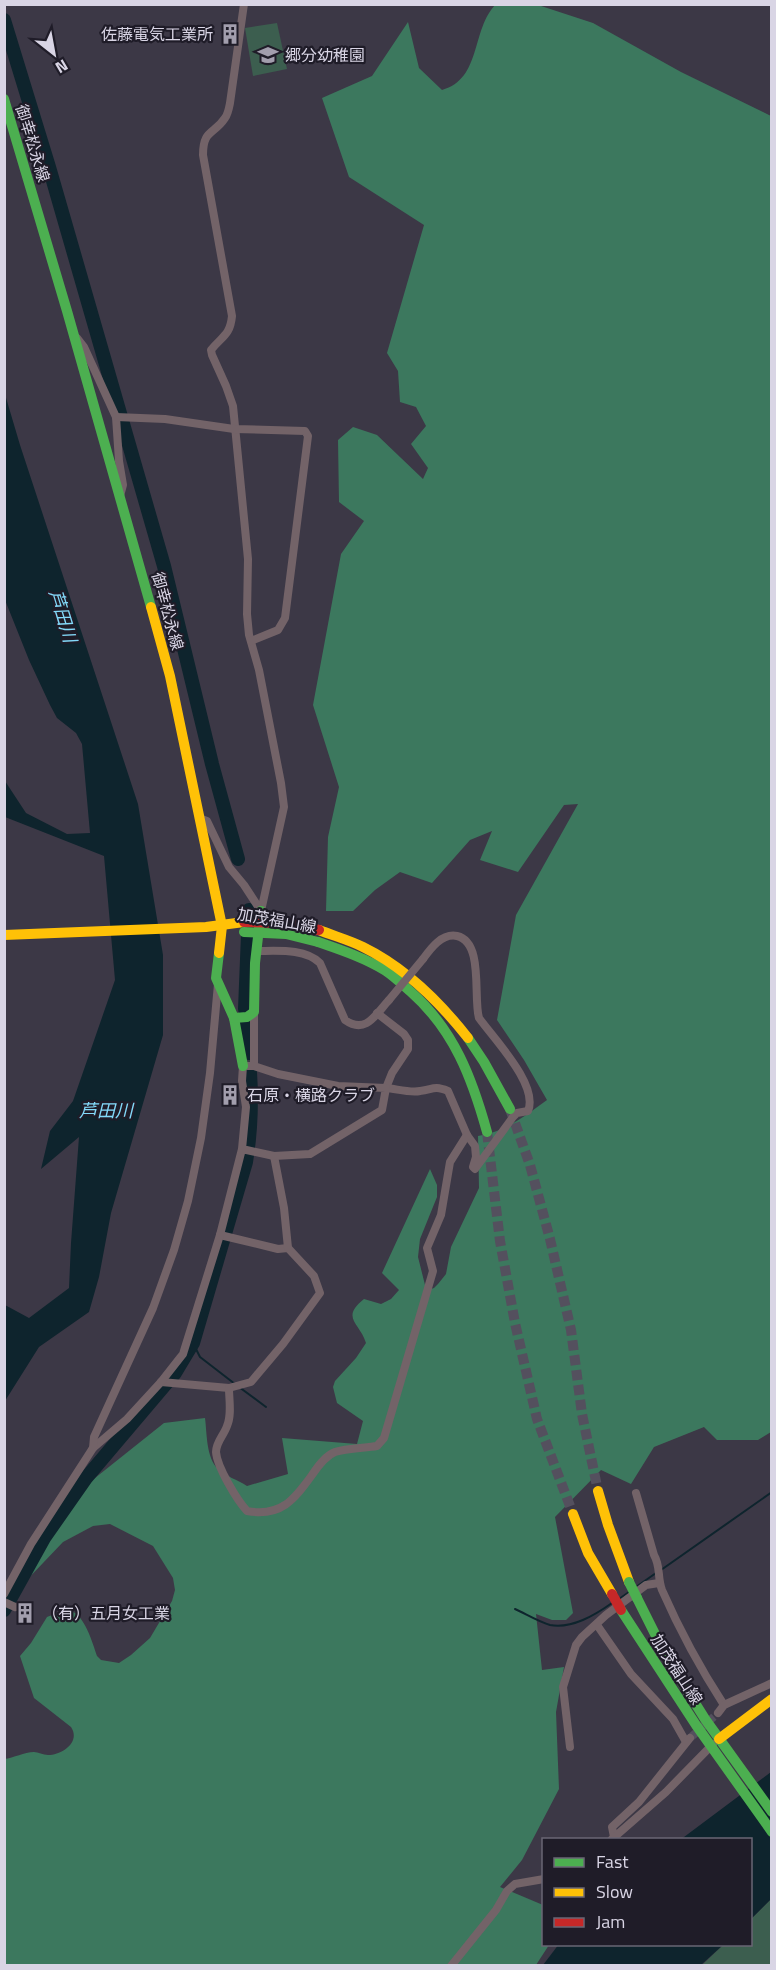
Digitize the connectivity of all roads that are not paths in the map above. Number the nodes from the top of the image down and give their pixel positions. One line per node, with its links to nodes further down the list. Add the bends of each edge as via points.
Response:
1 (244, 4): 5 (street, via 230,104 226,117 206,135 203,146 232,316 225,337 211,350 233,406)
2 (4, 99): 3 (main road, 御幸松永線)
3 (73, 332): 4 (street); 6 (main road, 御幸松永線)
4 (120, 418): 5 (street, via 165,419); 6 (street)
5 (234, 429): 7 (street, via 248,559 247,614); 7 (street, via 305,431 308,436 285,618 278,630)
6 (120, 497): 8 (main road, 御幸松永線, via 170,676)
7 (251, 641): 9 (street, via 284,807)
8 (199, 818): 9 (street, via 207,821 229,867); 10 (main road, 御幸松永線)
9 (261, 911): 13 (main road)
10 (222, 926): 11 (main road); 12 (main road, 加茂福山線, bridge); 14 (main road, 御幸松永線)
11 (4, 935)
12 (318, 936): 20 (main road, 加茂福山線, via 368,950 421,986 477,1049); 21 (main road, 加茂福山線, via 383,969 436,1017 468,1069)
13 (256, 951): 15 (main road); 16 (street, via 313,956 320,963 345,1020 352,1024 366,1025)
14 (218, 984): 17 (main road); 29 (street, via 210,1073 188,1201 153,1308 94,1437)
15 (254, 1012): 17 (main road); 18 (street)
16 (377, 1012): 19 (street, via 408,1041 408,1049); 22 (street, bridge, via 441,940 450,936 464,939 470,945 479,1018 522,1076 531,1105 528,1111 513,1117 475,1169 475,1146)
17 (234, 1018): 18 (main road)
18 (248, 1066): 19 (street, via 338,1086); 23 (street, via 242,1082)
19 (386, 1088): 22 (street, via 421,1092 439,1087 448,1091); 24 (street, via 382,1110 344,1134 310,1154)
20 (510, 1109)
21 (487, 1132)
22 (467, 1135): 28 (street, via 450,1162 441,1215 427,1248 433,1270 384,1438 377,1446 335,1452 320,1462 286,1505 274,1512 247,1511 230,1489 216,1454 230,1418)
23 (246, 1150): 24 (street); 25 (street)
24 (274, 1156): 26 (street)
25 (220, 1235): 26 (street); 27 (street, via 183,1354)
26 (288, 1248): 28 (street, via 314,1276 320,1293 258,1375 251,1382)
27 (161, 1382): 28 (street); 29 (street)
28 (234, 1386)
29 (93, 1448): 34 (street)
30 (598, 1491): 42 (main road, 加茂福山線, bridge, via 636,1598 668,1660)
31 (636, 1493): 33 (street, via 659,1564)
32 (573, 1514): 44 (main road, 加茂福山線, bridge, via 588,1553 621,1610)
33 (659, 1583): 37 (street, via 646,1585); 40 (street, via 694,1657)
34 (4, 1594)
35 (4, 1602): 36 (street)
36 (15, 1607)
37 (597, 1625): 43 (street, via 576,1646 563,1687); 47 (street, via 631,1674 688,1740 639,1802 612,1827)
38 (771, 1683): 40 (street)
39 (771, 1699): 42 (main road)
40 (724, 1706): 41 (street)
41 (718, 1713)
42 (719, 1738): 44 (street); 45 (main road, 加茂福山線)
43 (570, 1747)
44 (711, 1747): 46 (main road, 加茂福山線); 47 (street)
45 (771, 1812)
46 (771, 1832)
47 (613, 1838)
48 (542, 1880): 49 (street, via 515,1884 507,1891 496,1911)
49 (451, 1965)

